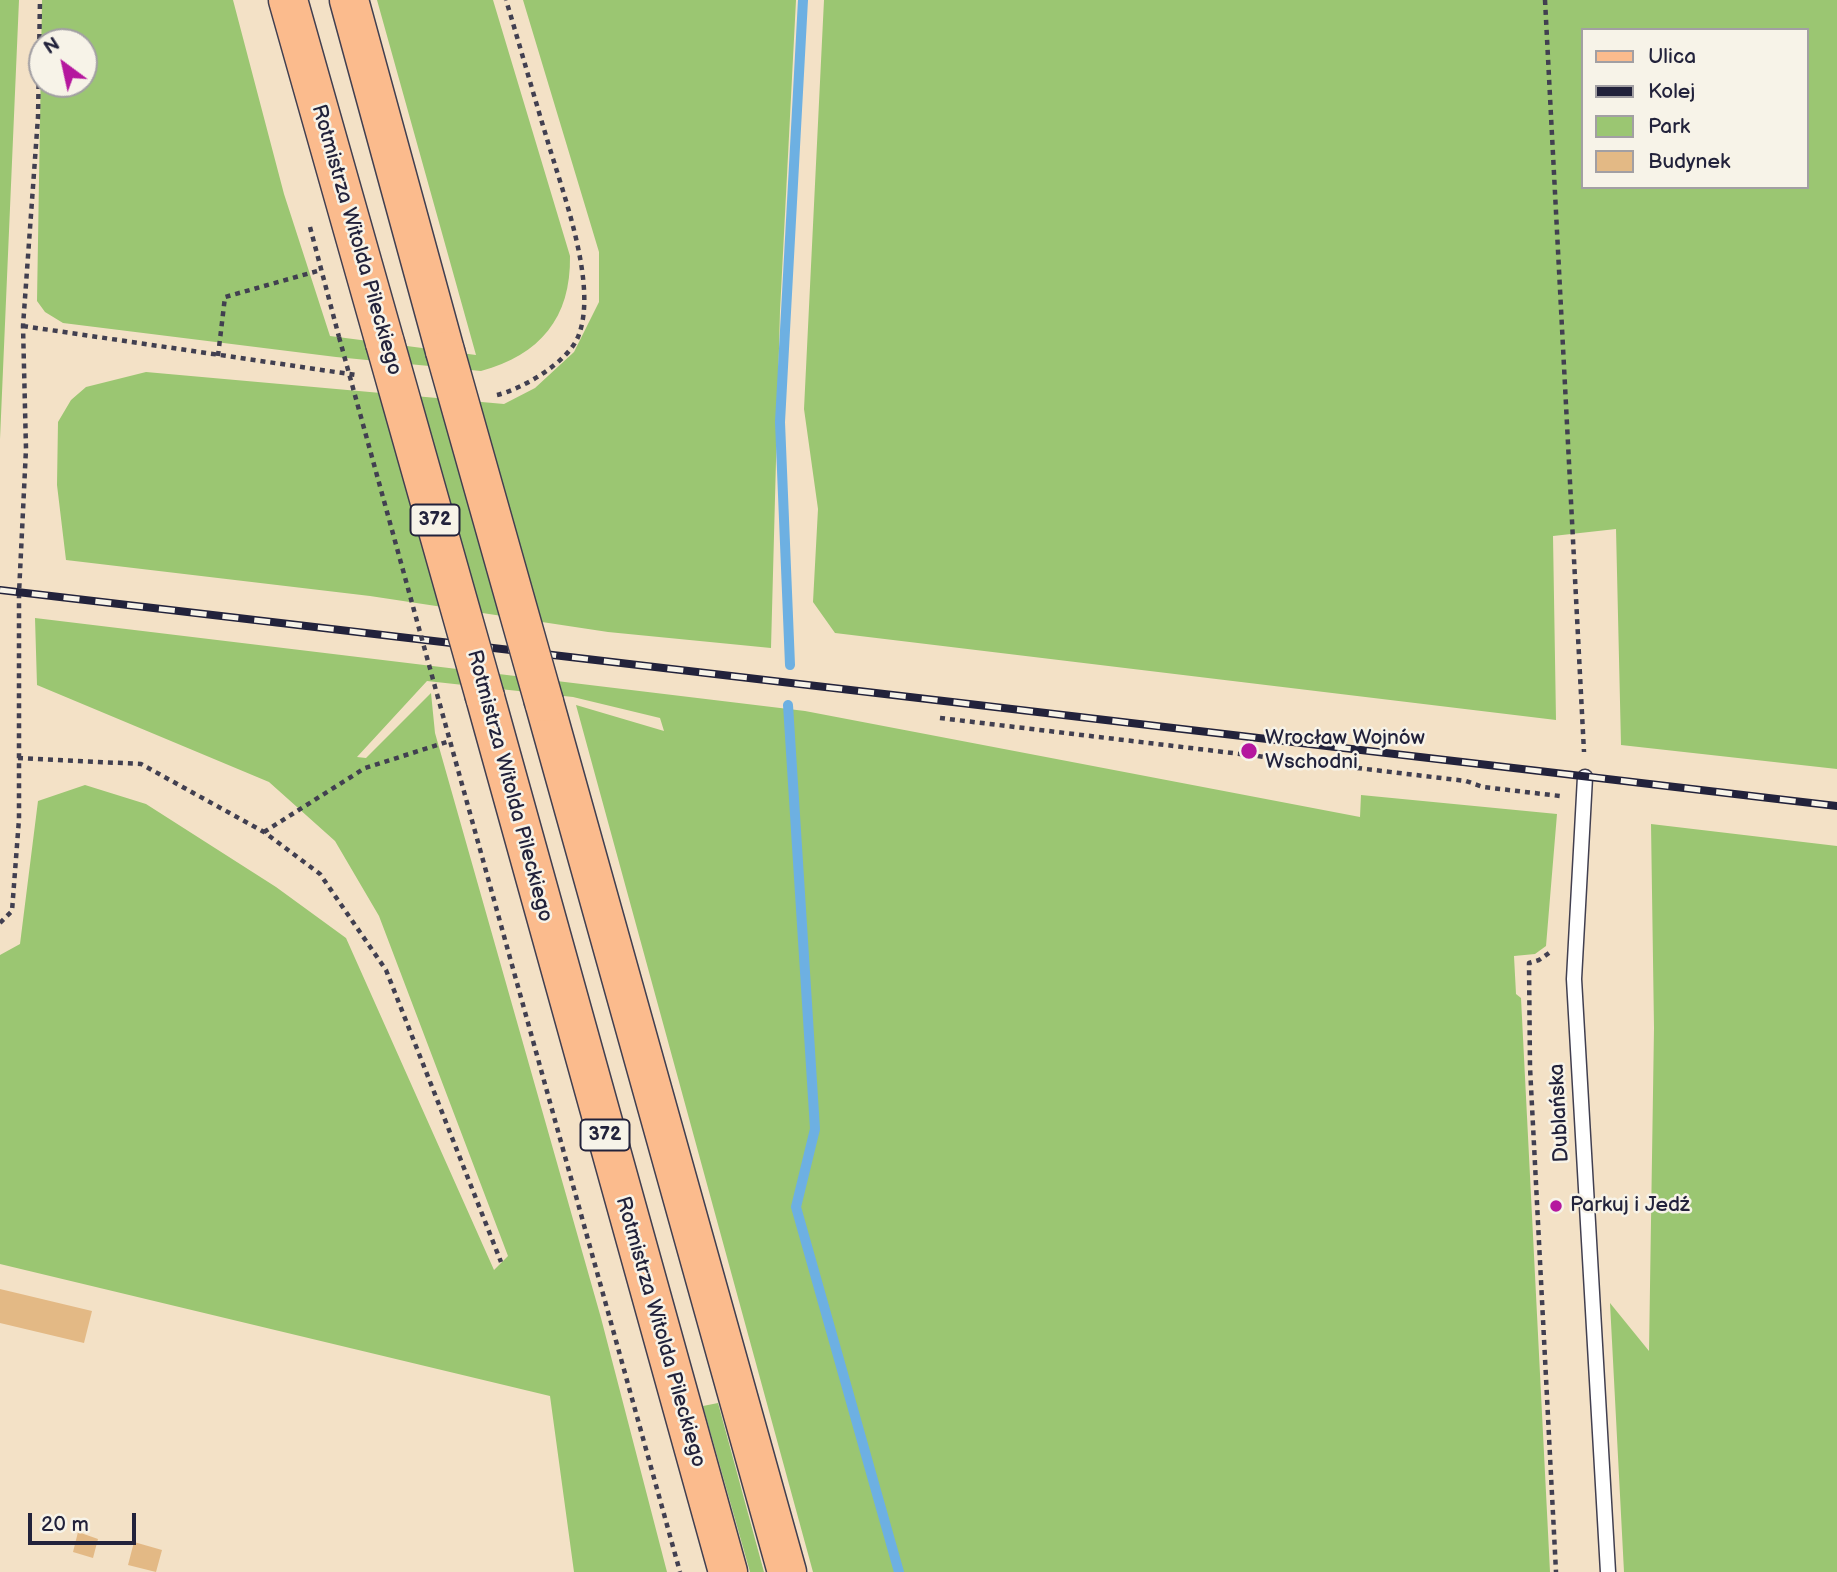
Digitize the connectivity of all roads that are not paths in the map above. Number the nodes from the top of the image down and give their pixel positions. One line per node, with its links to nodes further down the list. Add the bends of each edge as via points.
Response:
1 (288, 0): 4 (main road, Rotmistrza Witolda Pileckiego / 372, bridge)
2 (349, 0): 5 (main road, 372, bridge)
3 (1585, 777): 6 (lane, Dublańska, via 1574,979)
4 (728, 1572)
5 (788, 1572)
6 (1608, 1572)

